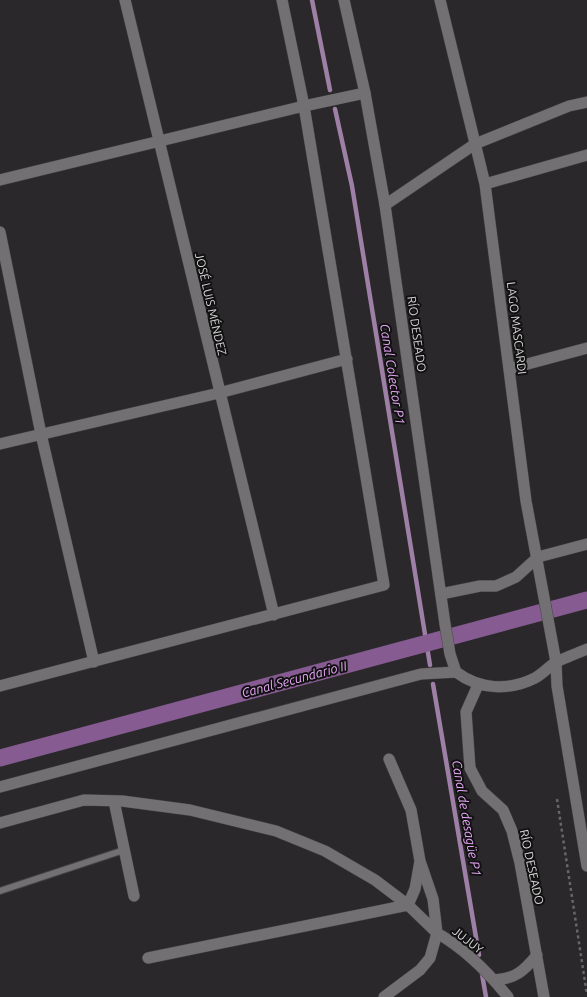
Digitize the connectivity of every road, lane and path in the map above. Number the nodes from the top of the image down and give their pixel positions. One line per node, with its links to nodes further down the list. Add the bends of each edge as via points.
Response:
1 (125, 0): 8 (street, JOSÉ LUIS MÉNDEZ)
2 (282, 0): 7 (street)
3 (344, 0): 5 (street, RÍO DESEADO)
4 (440, 0): 9 (street, LAGO MASCARDI)
5 (365, 93): 7 (street); 13 (street, RÍO DESEADO)
6 (587, 102): 9 (street, via 569,106)
7 (304, 106): 8 (street); 16 (street)
8 (159, 141): 11 (street); 18 (street, JOSÉ LUIS MÉNDEZ)
9 (475, 144): 12 (street, LAGO MASCARDI); 13 (street)
10 (587, 155): 12 (street)
11 (0, 180)
12 (485, 184): 17 (street, LAGO MASCARDI)
13 (385, 205): 23 (street, RÍO DESEADO)
14 (0, 232): 19 (street)
15 (587, 348): 17 (street)
16 (347, 360): 18 (street); 24 (street, via 384,585)
17 (509, 369): 22 (street, LAGO MASCARDI, via 526,501)
18 (219, 392): 19 (street); 24 (street, JOSÉ LUIS MÉNDEZ)
19 (41, 434): 20 (street); 26 (street)
20 (0, 444)
21 (587, 544): 22 (street)
22 (538, 557): 23 (street, via 516,577 496,586 480,586); 27 (street, LAGO MASCARDI)
23 (441, 594): 28 (street, RÍO DESEADO, via 450,654)
24 (274, 615): 26 (street)
25 (587, 649): 27 (street)
26 (94, 662): 30 (street)
27 (556, 662): 29 (street, via 524,683 499,687); 38 (street, LAGO MASCARDI, via 557,686)
28 (456, 672): 29 (street); 32 (street, via 421,674)
29 (478, 685): 43 (street, RÍO DESEADO, via 466,712 470,768 482,791 503,810 512,831)
30 (0, 686)
31 (389, 759): 37 (street, via 411,810)
32 (0, 787)
33 (557, 799): 46 (path)
34 (114, 801): 35 (street, via 84,800); 36 (street); 41 (street, via 190,810 276,831 325,851 374,880)
35 (0, 823)
36 (124, 850): 39 (lane); 40 (street)
37 (420, 861): 41 (street, via 415,889); 42 (street, via 433,899)
38 (587, 866)
39 (0, 891)
40 (134, 896)
41 (408, 905): 42 (street); 44 (street)
42 (438, 933): 45 (street, JUJUY, via 456,943); 47 (street, JUJUY, via 430,958 420,970)
43 (536, 955): 45 (street, via 528,967 517,974 508,979); 49 (street, RÍO DESEADO)
44 (148, 958)
45 (494, 980): 48 (street, JUJUY)
46 (587, 995)
47 (384, 997)
48 (508, 997)
49 (544, 997)

